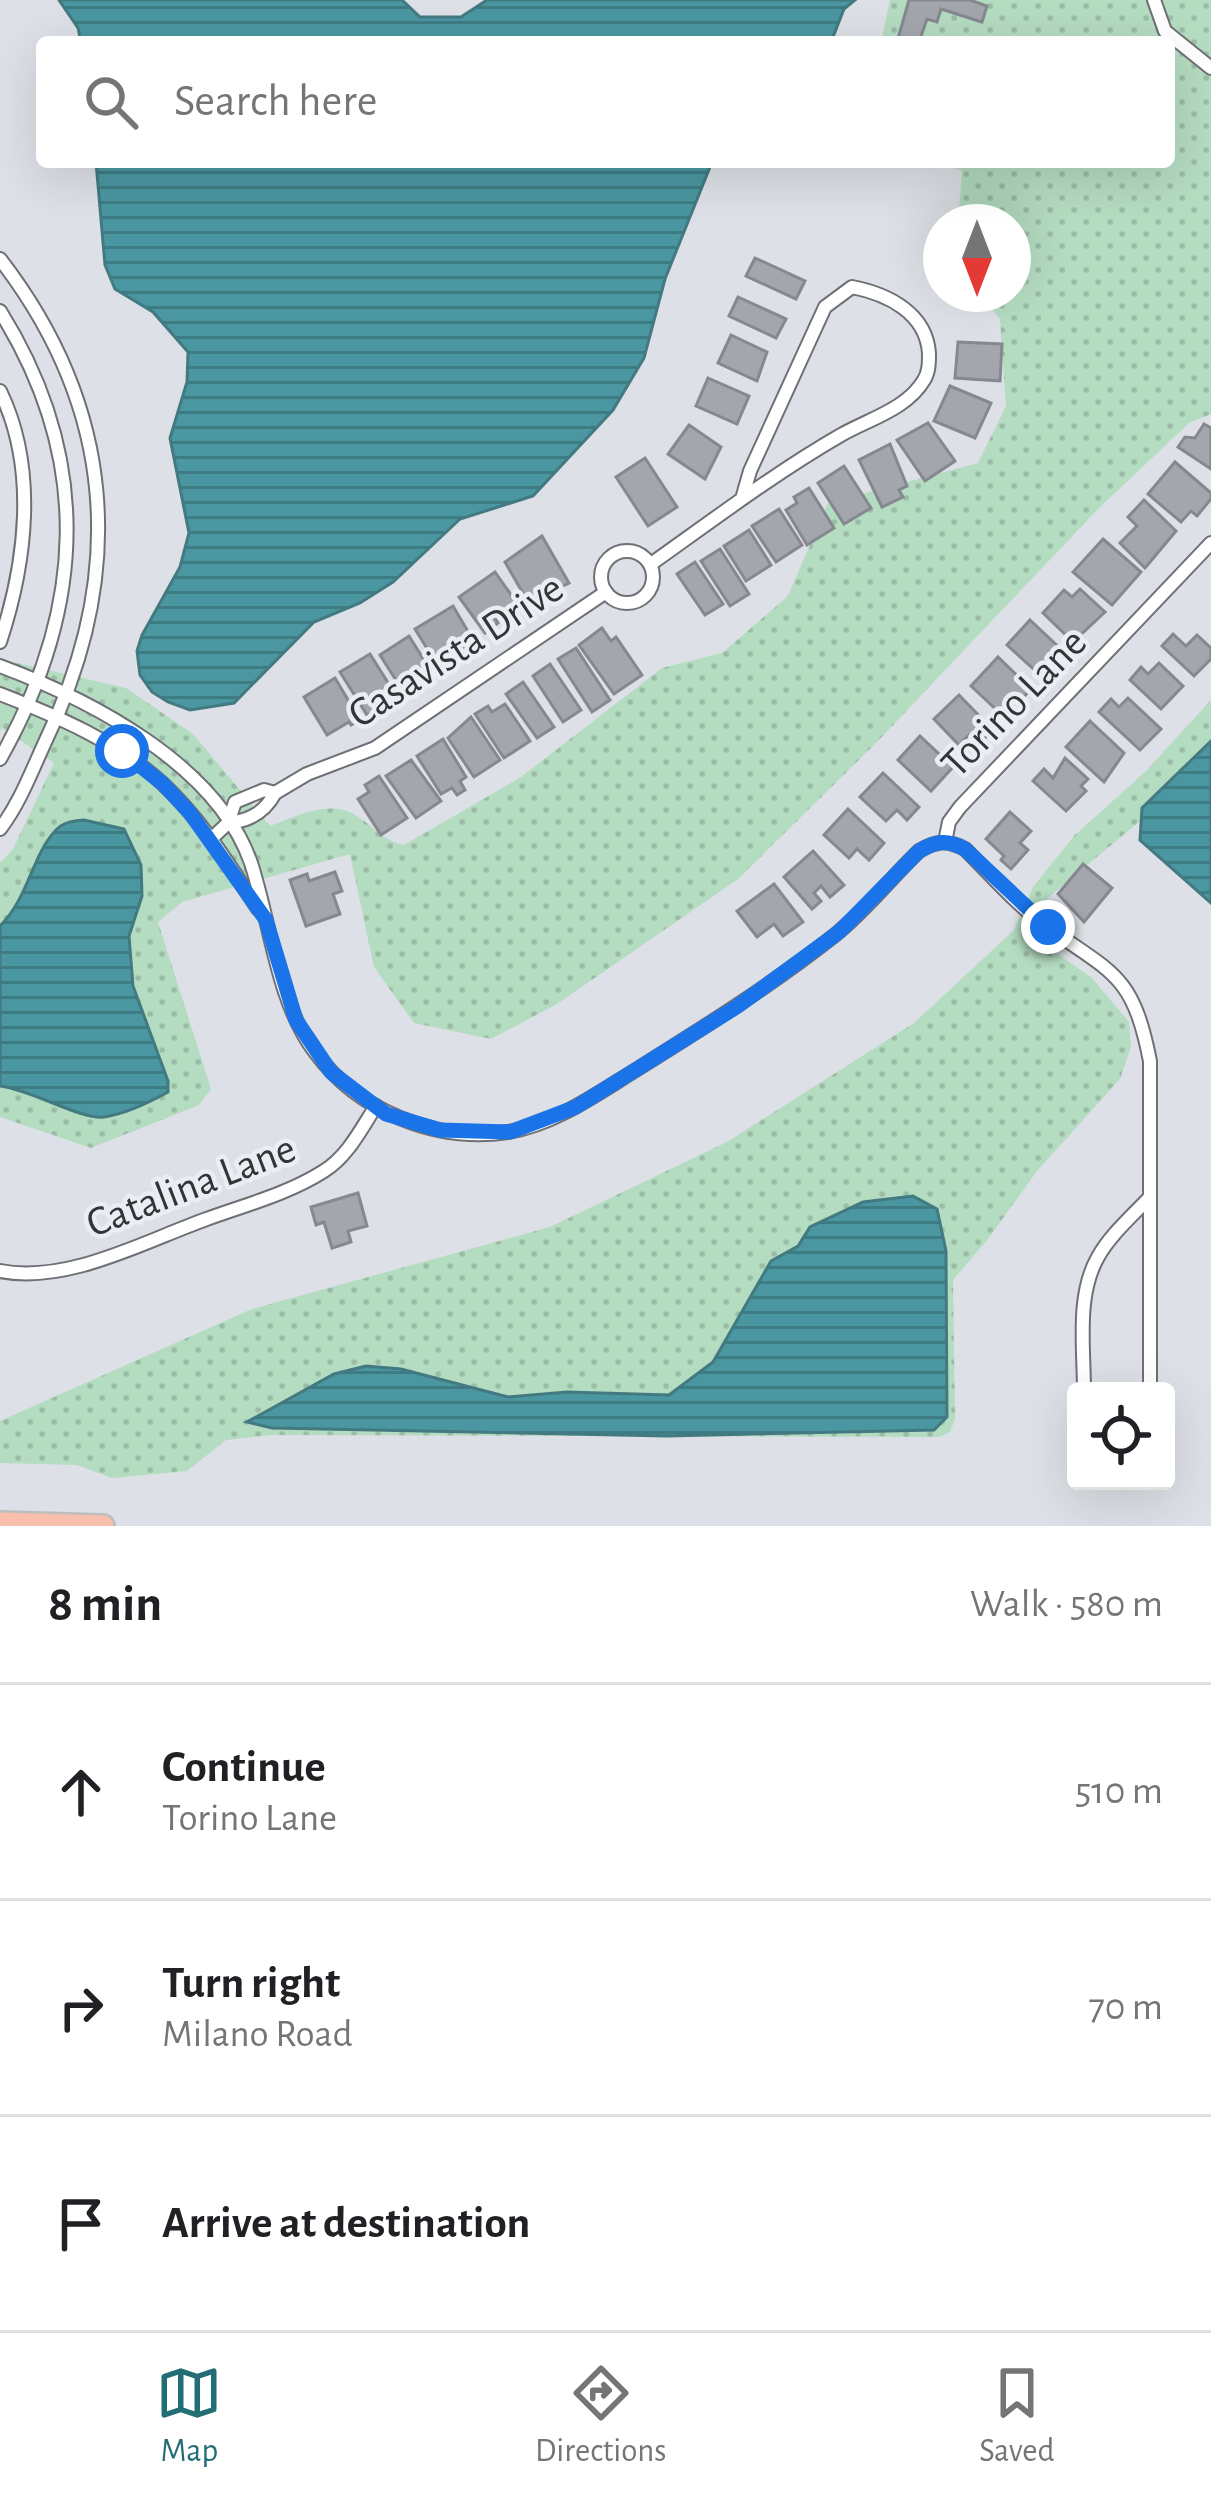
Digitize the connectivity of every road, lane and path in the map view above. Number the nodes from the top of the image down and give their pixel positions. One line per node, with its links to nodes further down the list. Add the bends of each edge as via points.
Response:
1 (1154, 0): 2 (street)
2 (1171, 36)
3 (1175, 39): 4 (street)
4 (1211, 68)
5 (0, 259): 6 (street)
6 (32, 307): 7 (street); 17 (street, via 73,384 97,486 93,605)
7 (3, 316): 15 (street, via 50,414 65,486 64,589)
8 (0, 391): 13 (street, via 24,508 14,600)
9 (742, 499): 9 (street, Casavista Drive, via 900,405 927,377 928,341 900,304 852,287 825,307); 11 (street, Casavista Drive)
10 (1211, 543): 24 (street, Torino Lane, via 960,807)
11 (651, 564): 12 (street, Casavista Drive, via 651,590 638,602); 12 (street, Casavista Drive, via 630,550 613,555 601,576)
12 (606, 592): 21 (street, Casavista Drive, via 376,748 307,774 248,822)
13 (0, 641)
14 (0, 666): 15 (street, Torino Lane)
15 (38, 681): 17 (street, Torino Lane); 18 (street)
16 (0, 694): 18 (street, Torino Lane)
17 (67, 694): 19 (street); 21 (street, Torino Lane, via 176,761)
18 (28, 705): 19 (street, Torino Lane); 20 (street)
19 (57, 718): 22 (street); 23 (street, Torino Lane, via 122,751)
20 (0, 759)
21 (228, 823): 23 (street, Casavista Drive); 25 (street, Torino Lane, via 251,864)
22 (0, 830)
23 (210, 840): 25 (street, Torino Lane)
24 (945, 842): 26 (street, Torino Lane, via 919,851 839,932 738,1006 576,1107 539,1124 480,1134 413,1123); 27 (street, via 965,849 1029,912 1116,974 1133,997 1150,1061)
25 (266, 920): 26 (street, Torino Lane, via 313,1050)
26 (376, 1106): 28 (street, Catalina Lane, via 329,1168 294,1188 81,1264)
27 (1150, 1197): 29 (street, via 1092,1270); 30 (street)
28 (0, 1270)
29 (1084, 1382)
30 (1150, 1382)
31 (0, 1523): 32 (main road)
32 (103, 1526)

